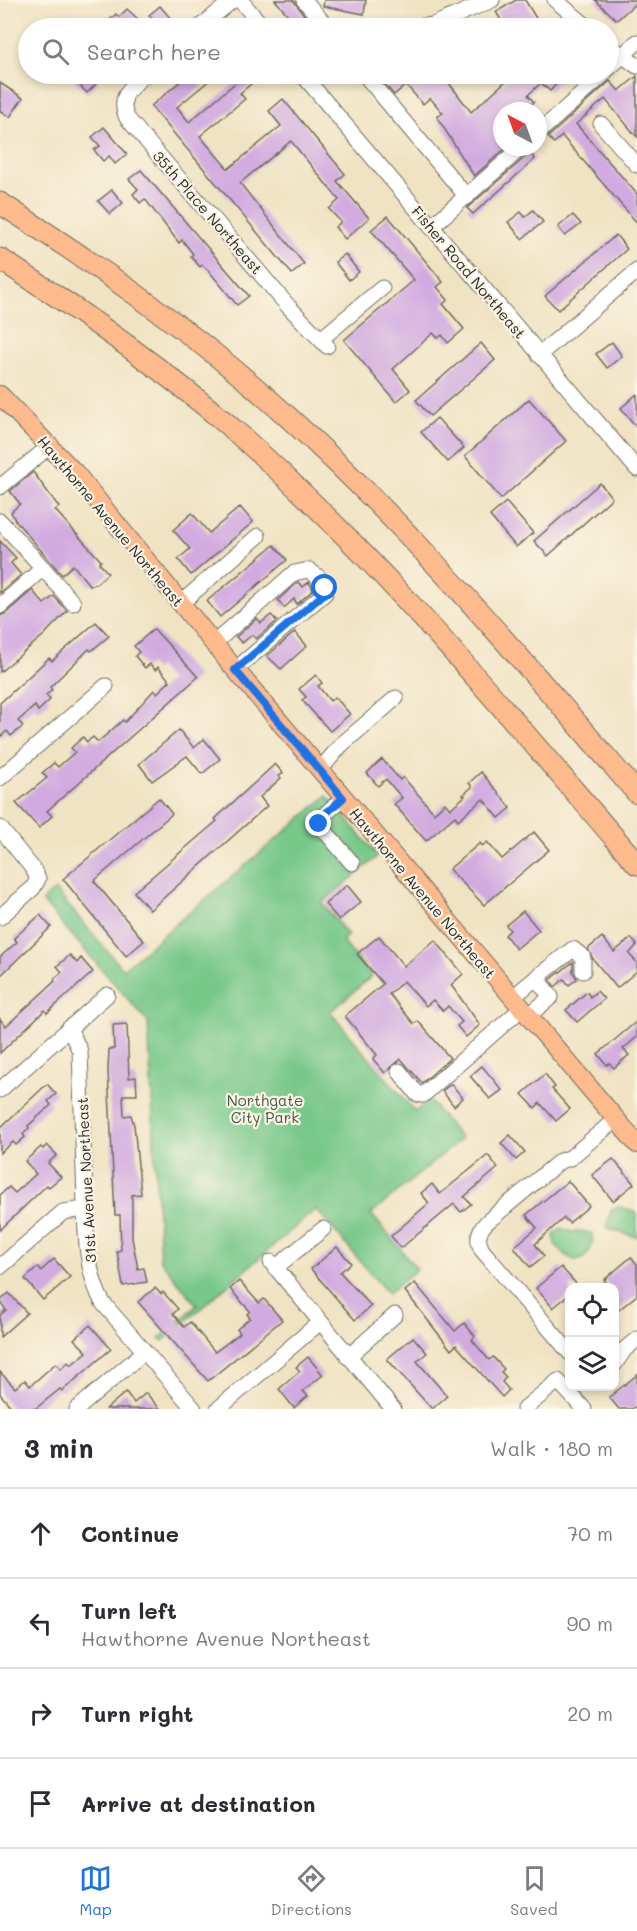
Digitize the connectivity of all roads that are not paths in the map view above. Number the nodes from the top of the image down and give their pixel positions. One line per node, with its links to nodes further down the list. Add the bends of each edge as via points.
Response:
1 (232, 0): 6 (street)
2 (240, 0): 7 (street)
3 (304, 0): 8 (street)
4 (492, 0): 9 (street)
5 (555, 0): 10 (street)
6 (211, 18)
7 (255, 18)
8 (319, 18)
9 (449, 18)
10 (577, 18)
11 (637, 42): 13 (street)
12 (619, 52): 13 (street)
13 (624, 56): 14 (street); 15 (street)
14 (619, 60)
15 (637, 66)
16 (135, 84): 29 (street, 35th Place Northeast, via 125,93 123,109 127,118 324,343)
17 (310, 84): 26 (street, Fisher Road Northeast)
18 (372, 84): 24 (street)
19 (593, 84): 21 (street)
20 (601, 124): 23 (street)
21 (547, 125)
22 (512, 156): 24 (street)
23 (637, 165)
24 (467, 197): 26 (street)
25 (0, 203): 47 (highway, via 150,305 288,416 425,553)
26 (431, 227): 30 (street, Fisher Road Northeast)
27 (0, 259): 51 (highway, via 173,381 295,486 460,661)
28 (637, 271): 30 (street)
29 (382, 288)
30 (539, 355): 33 (street, Fisher Road Northeast)
31 (0, 395): 32 (main road, Hawthorne Avenue Northeast)
32 (51, 445): 34 (street); 39 (main road, Hawthorne Avenue Northeast)
33 (636, 464)
34 (0, 487)
35 (0, 521): 37 (street)
36 (258, 536): 39 (street)
37 (43, 568): 38 (street); 40 (street)
38 (73, 603)
39 (180, 604): 41 (main road, Hawthorne Avenue Northeast)
40 (0, 606)
41 (213, 644): 42 (main road, Hawthorne Avenue Northeast); 42 (street, via 294,573 309,570 318,577 325,593)
42 (235, 670): 45 (main road, Hawthorne Avenue Northeast)
43 (106, 686): 46 (street)
44 (396, 698): 45 (street, via 341,745)
45 (320, 770): 48 (main road, Hawthorne Avenue Northeast)
46 (0, 778)
47 (637, 793)
48 (343, 798): 50 (street, via 319,824); 56 (main road, Hawthorne Avenue Northeast)
49 (0, 828): 52 (street, via 38,879)
50 (352, 863)
51 (637, 864)
52 (0, 917)
53 (583, 970): 54 (street, via 583,957 573,949)
54 (536, 978): 56 (street); 56 (street, via 551,997)
55 (107, 995): 57 (street)
56 (520, 1008): 58 (street, via 423,1095 417,1094); 60 (main road, Hawthorne Avenue Northeast)
57 (69, 1028): 59 (street); 62 (street, 31st Avenue Northeast, via 80,1051)
58 (399, 1071)
59 (0, 1089)
60 (616, 1119): 61 (main road, Hawthorne Avenue Northeast); 68 (street, via 487,1222 479,1236 482,1250)
61 (634, 1135)
62 (86, 1209): 64 (street, via 63,1212); 69 (street, 31st Avenue Northeast, via 95,1289)
63 (323, 1229): 66 (street, via 273,1265)
64 (0, 1267)
65 (395, 1315): 70 (street)
66 (319, 1323): 70 (street); 74 (street)
67 (637, 1339): 71 (street)
68 (565, 1347)
69 (144, 1352): 72 (street); 73 (street, 31st Avenue Northeast)
70 (348, 1357): 75 (street)
71 (619, 1359)
72 (77, 1409)
73 (194, 1409)
74 (218, 1409)
75 (393, 1409)
76 (524, 1409): 77 (street, via 558,1381)
77 (584, 1409)

